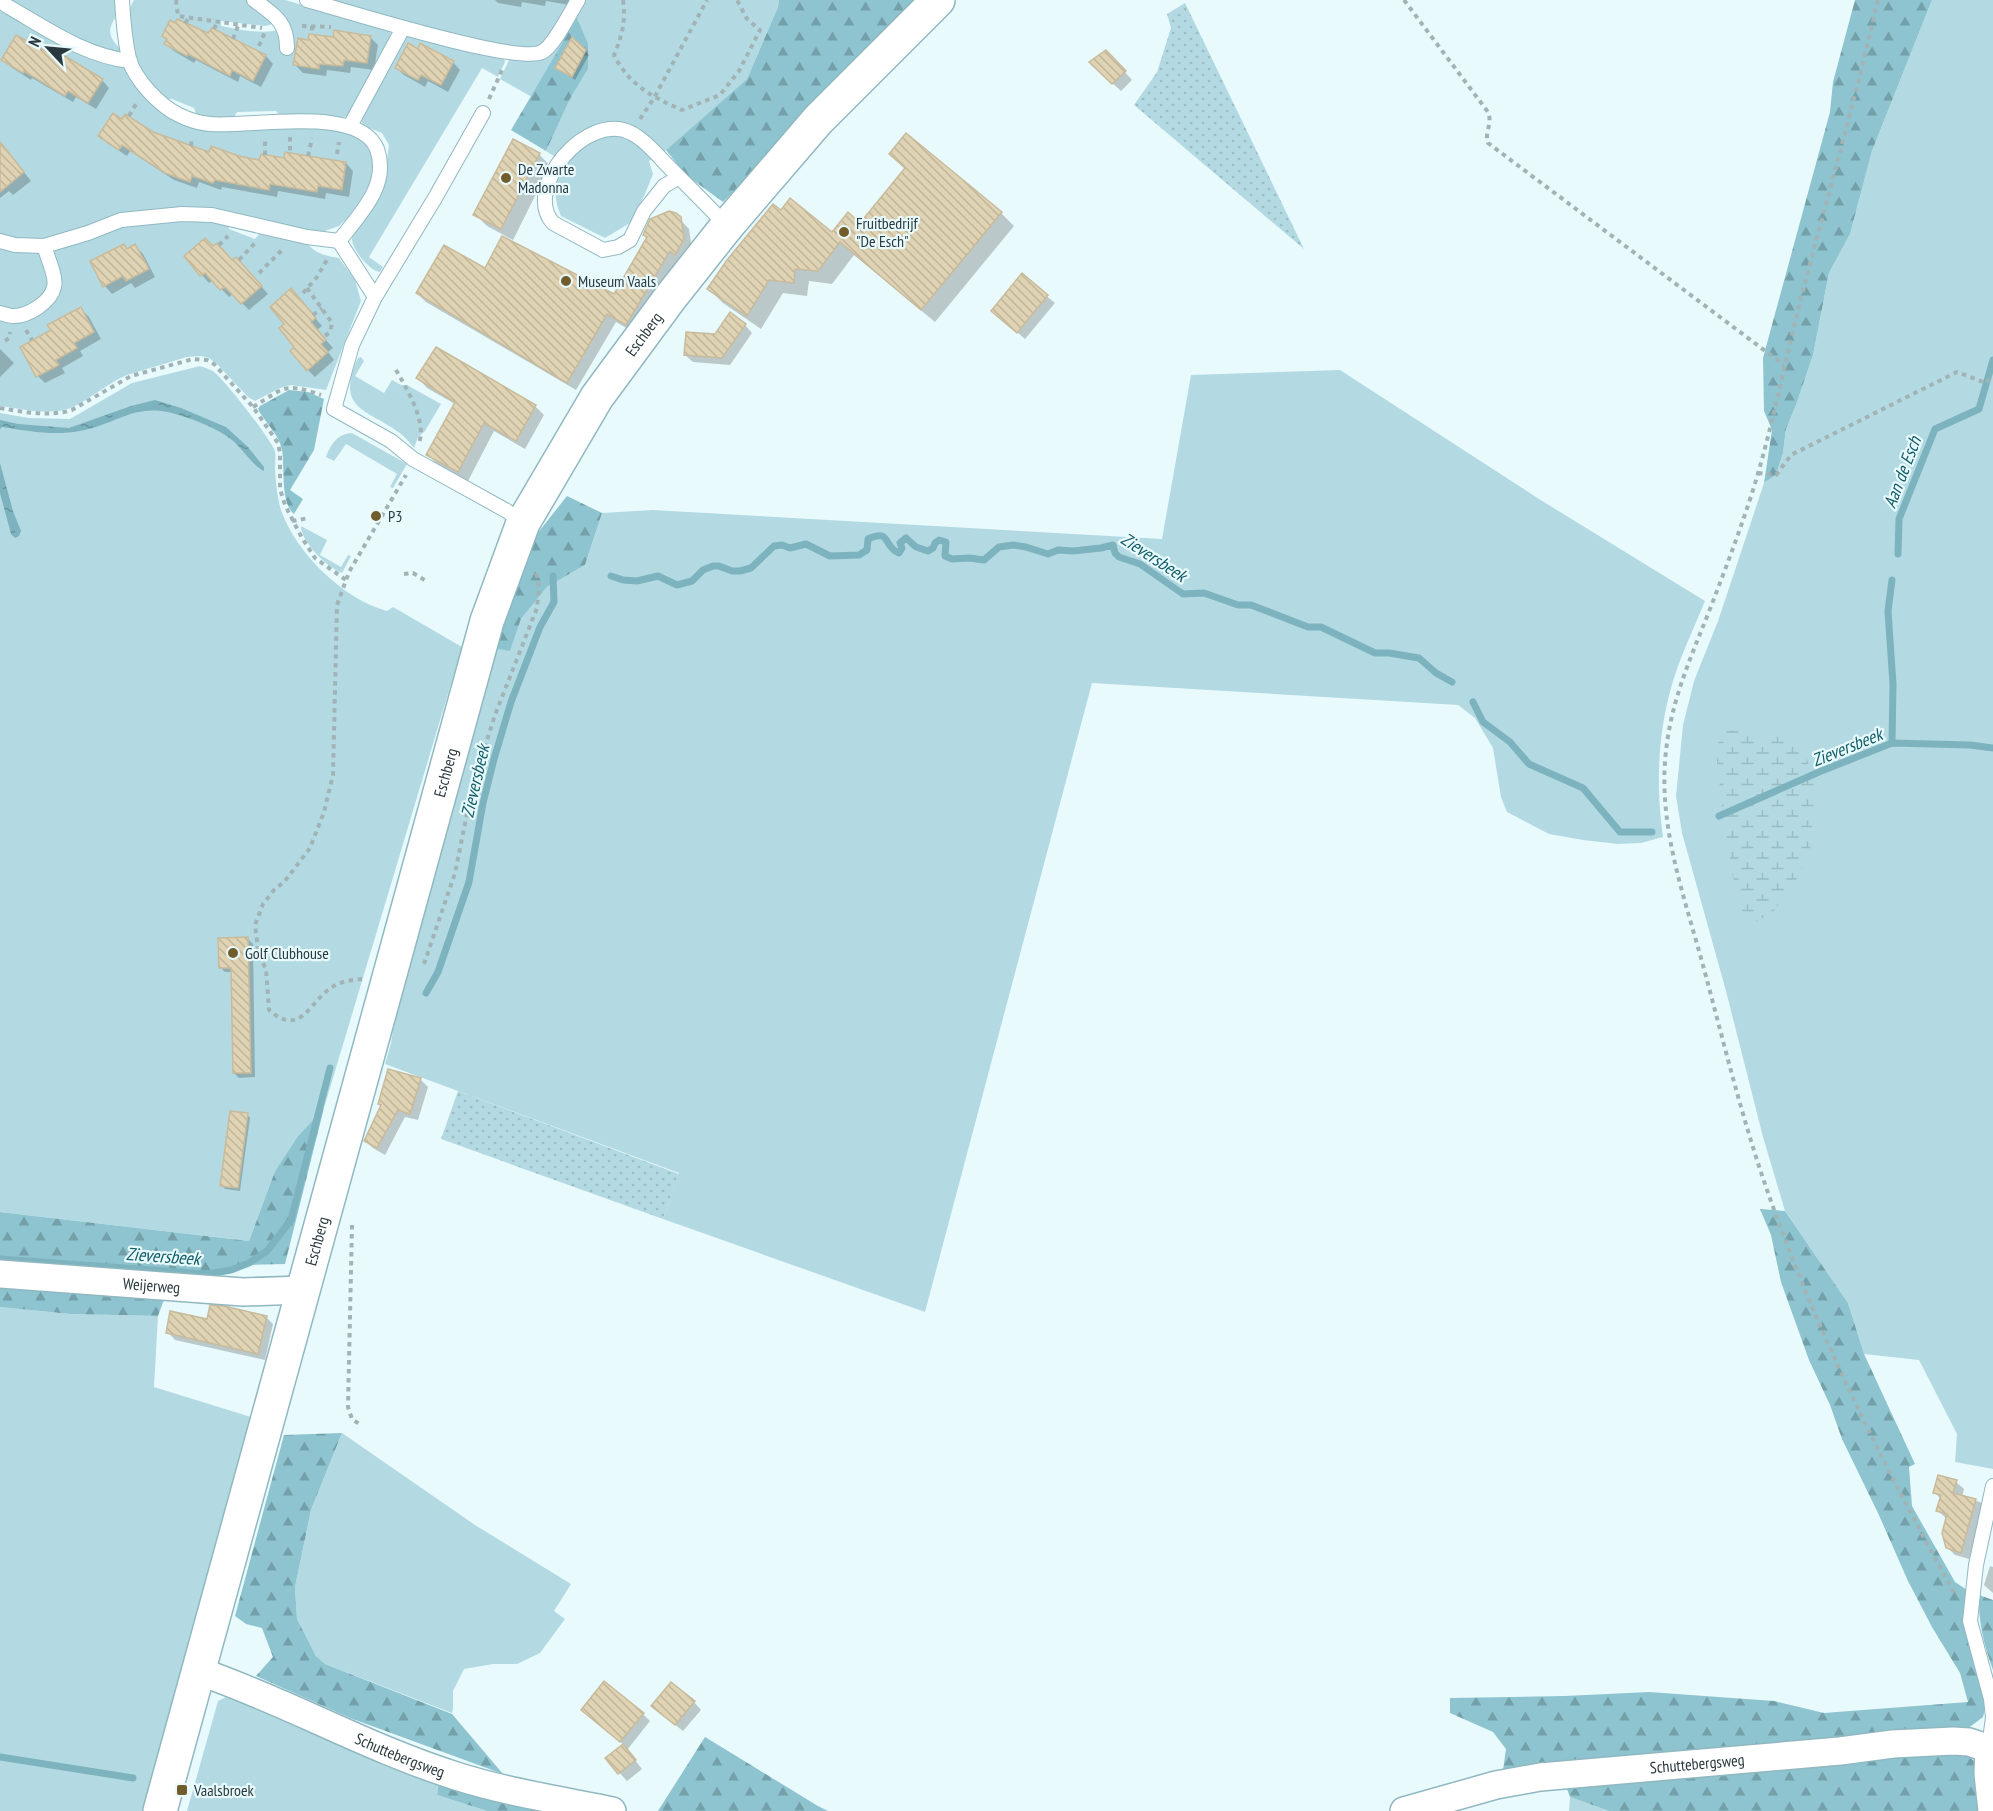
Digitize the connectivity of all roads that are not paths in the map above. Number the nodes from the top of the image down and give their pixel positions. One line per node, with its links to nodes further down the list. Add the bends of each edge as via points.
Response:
1 (0, 0): 9 (lane, via 78,46 111,59)
2 (122, 0): 9 (lane)
3 (254, 0): 8 (lane, via 279,19 287,36)
4 (307, 0): 7 (lane)
5 (578, 0): 7 (lane, via 546,49 532,56)
6 (938, 0): 13 (street, Eschberg, via 818,120)
7 (403, 28): 11 (lane)
8 (287, 48)
9 (130, 61): 11 (lane, via 151,94 164,106 195,121 220,125 333,122)
10 (483, 112): 17 (lane)
11 (350, 126): 14 (lane, via 375,145 380,176 370,201)
12 (679, 177): 12 (lane, via 632,133 612,128 593,132 559,160 548,184 546,216 553,224 603,250 618,247 630,240 644,211 664,186); 13 (lane)
13 (727, 226): 19 (street, Eschberg, via 597,397)
14 (336, 240): 16 (lane, via 212,215 182,214 121,220); 17 (lane)
15 (0, 241): 16 (lane)
16 (44, 246): 18 (lane, via 54,279 52,293 39,306 21,315)
17 (375, 297): 19 (lane, via 352,345 334,409)
18 (0, 313)
19 (524, 523): 21 (street, Eschberg, via 487,621)
20 (0, 1274): 21 (street, Weijerweg, via 243,1292)
21 (303, 1290): 23 (street, Eschberg)
22 (1993, 1486): 24 (lane, via 1976,1565 1970,1621 1991,1699)
23 (198, 1671): 25 (street); 26 (street, Schuttebergsweg, via 456,1776)
24 (1991, 1749): 27 (street, Schuttebergsweg, via 1953,1741 1904,1744 1540,1777); 28 (street, via 1988,1774)
25 (160, 1811)
26 (612, 1811)
27 (1404, 1811)
28 (1992, 1811)

